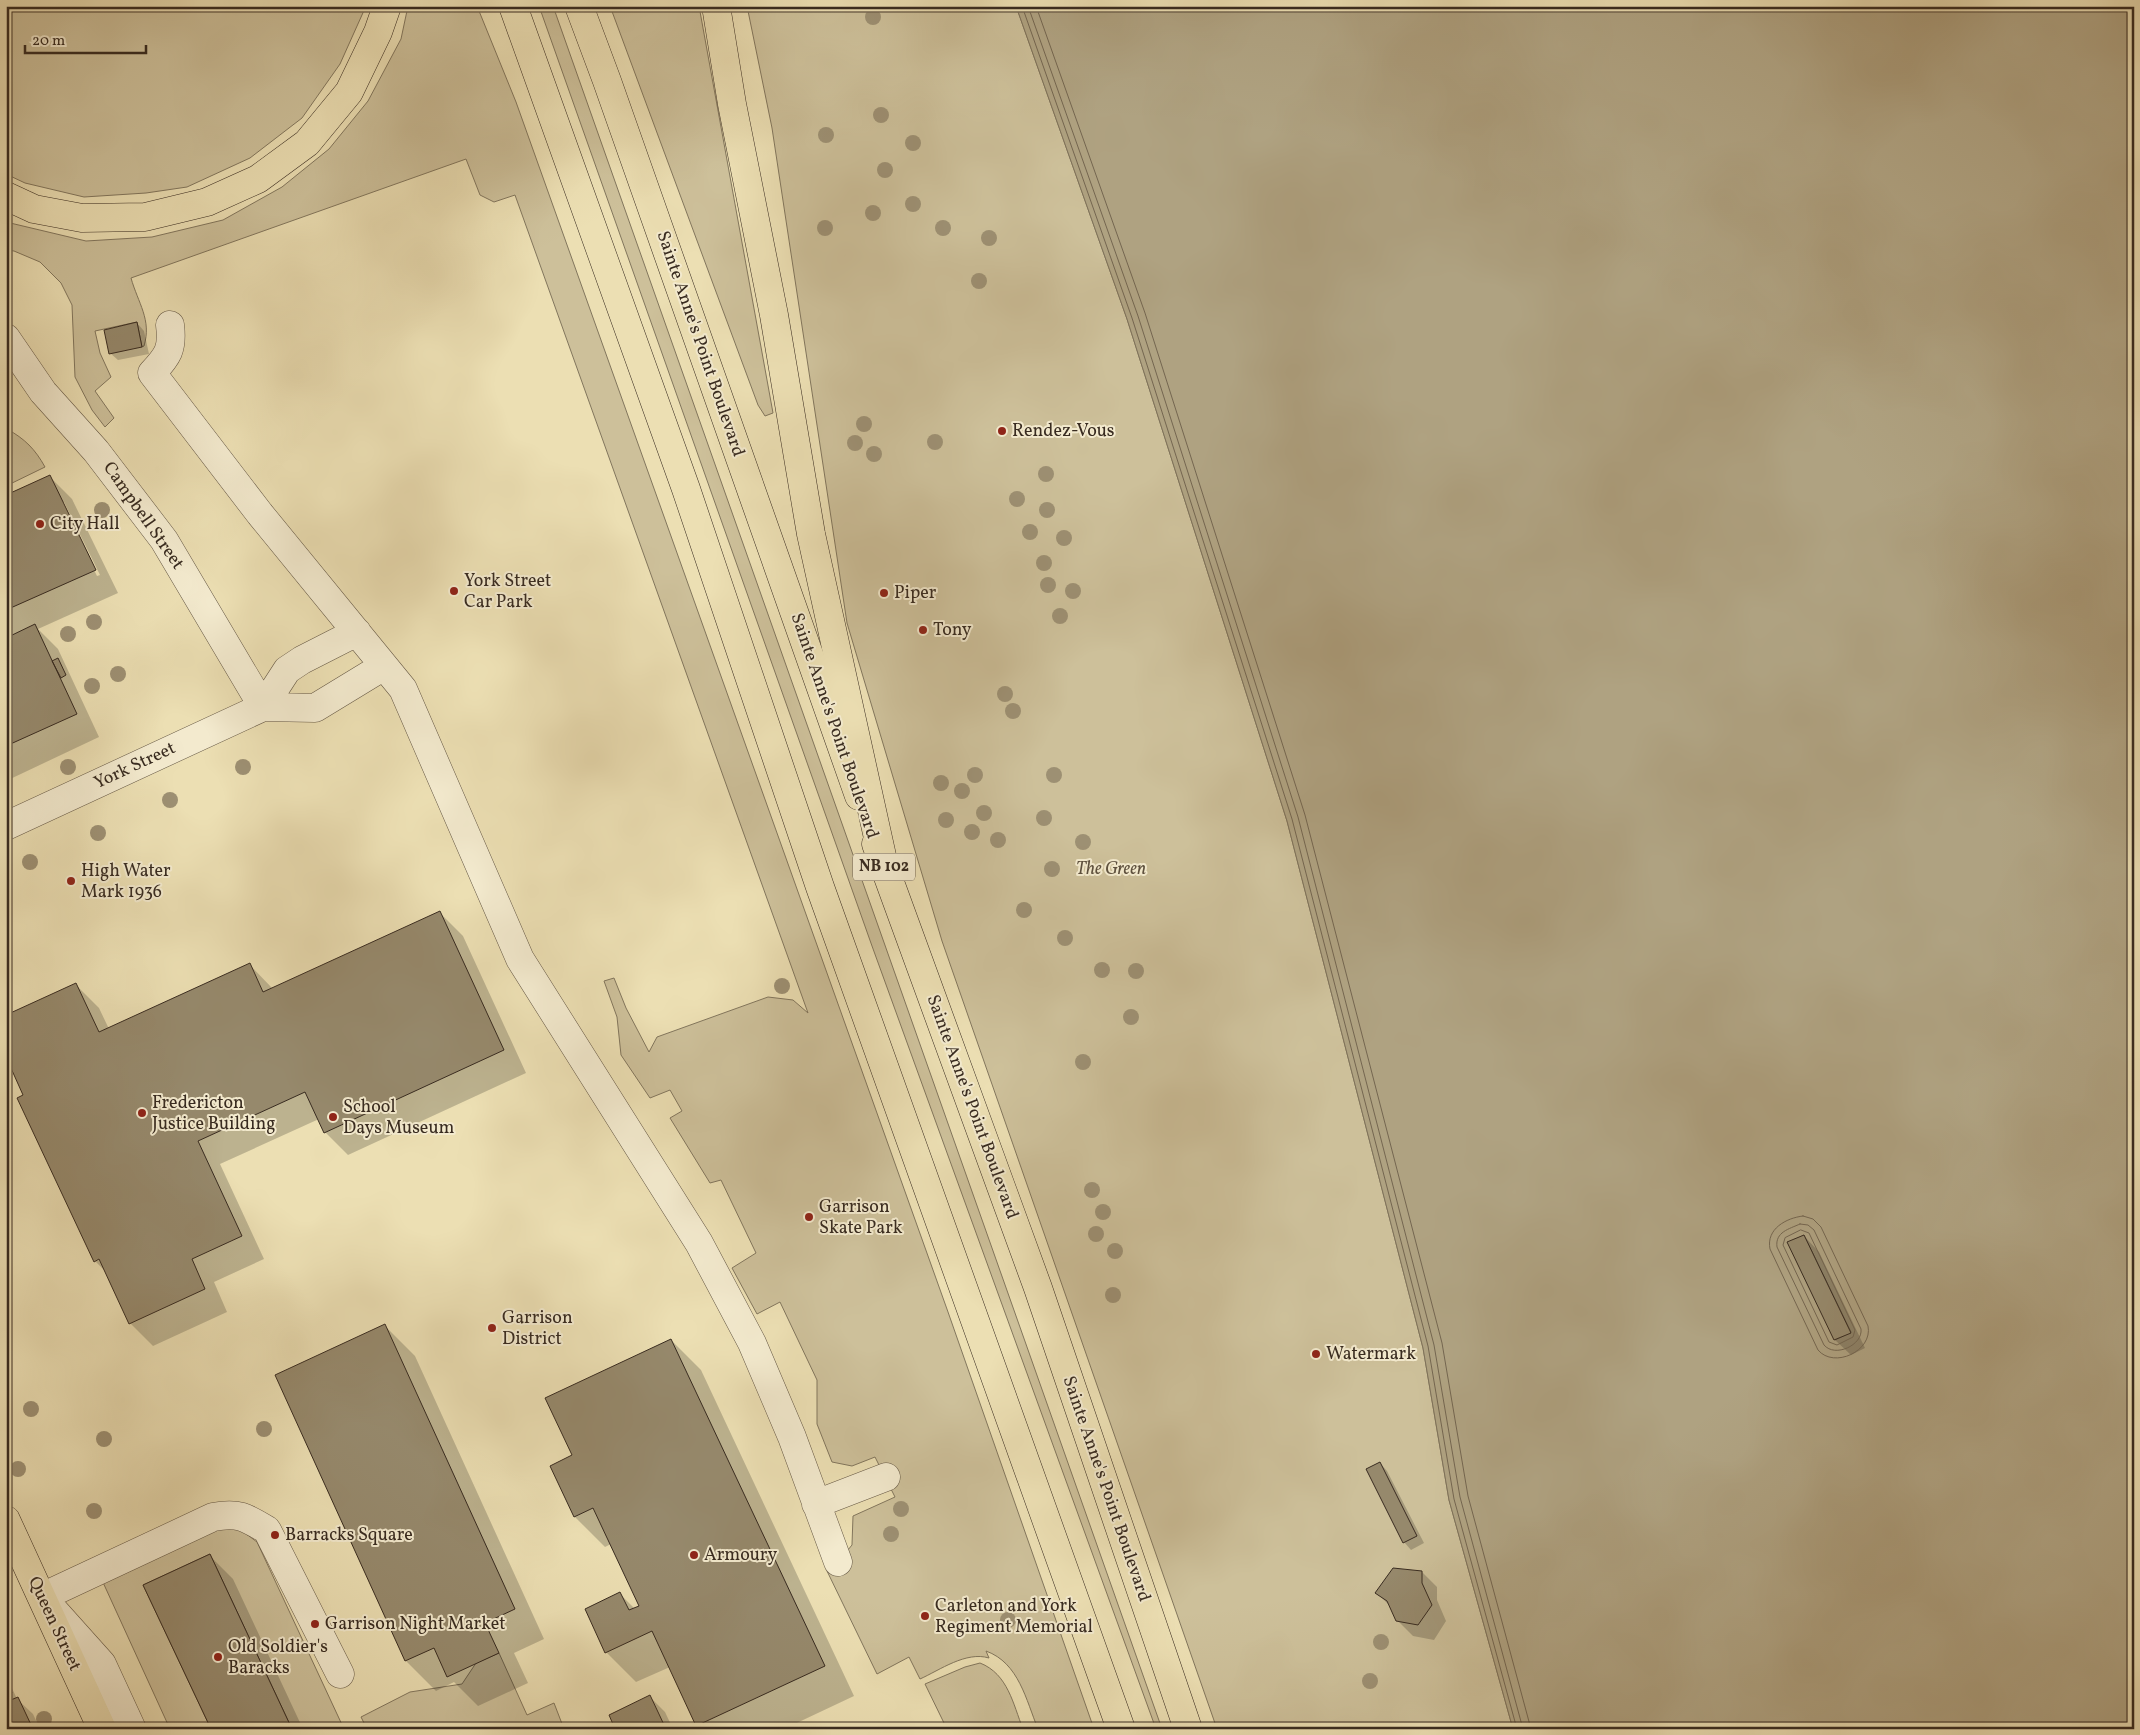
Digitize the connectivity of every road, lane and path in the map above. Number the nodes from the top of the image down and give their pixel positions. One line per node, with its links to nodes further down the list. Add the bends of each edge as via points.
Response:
1 (386, 6): 5 (main road, via 378,32 349,92 307,143 258,179 207,202 145,217 82,218 34,209)
2 (513, 6): 21 (main road, via 686,489 824,897)
3 (579, 6): 12 (main road, Sainte Anne's Point Boulevard / NB 102)
4 (716, 6): 12 (main road, via 811,534)
5 (6, 196)
6 (170, 325): 8 (street, via 172,343 163,362 152,373)
7 (6, 338): 10 (street, Campbell Street, via 43,392 96,451 164,540)
8 (356, 632): 9 (street); 10 (street, via 287,670)
9 (384, 666): 10 (street, via 315,708); 14 (street, via 403,689 520,960 699,1242 752,1343)
10 (263, 707): 11 (street, York Street)
11 (6, 826)
12 (884, 866): 22 (main road, Sainte Anne's Point Boulevard / NB 102, via 1038,1288)
13 (886, 1477): 14 (street)
14 (816, 1504): 16 (street)
15 (10, 1536): 17 (main road, Queen Street)
16 (838, 1562)
17 (42, 1597): 18 (street, via 213,1517 230,1514 248,1518 267,1530); 19 (main road, Queen Street); 20 (street, via 102,1664)
18 (340, 1674)
19 (102, 1729)
20 (132, 1729)
21 (1121, 1729)
22 (1188, 1729)

